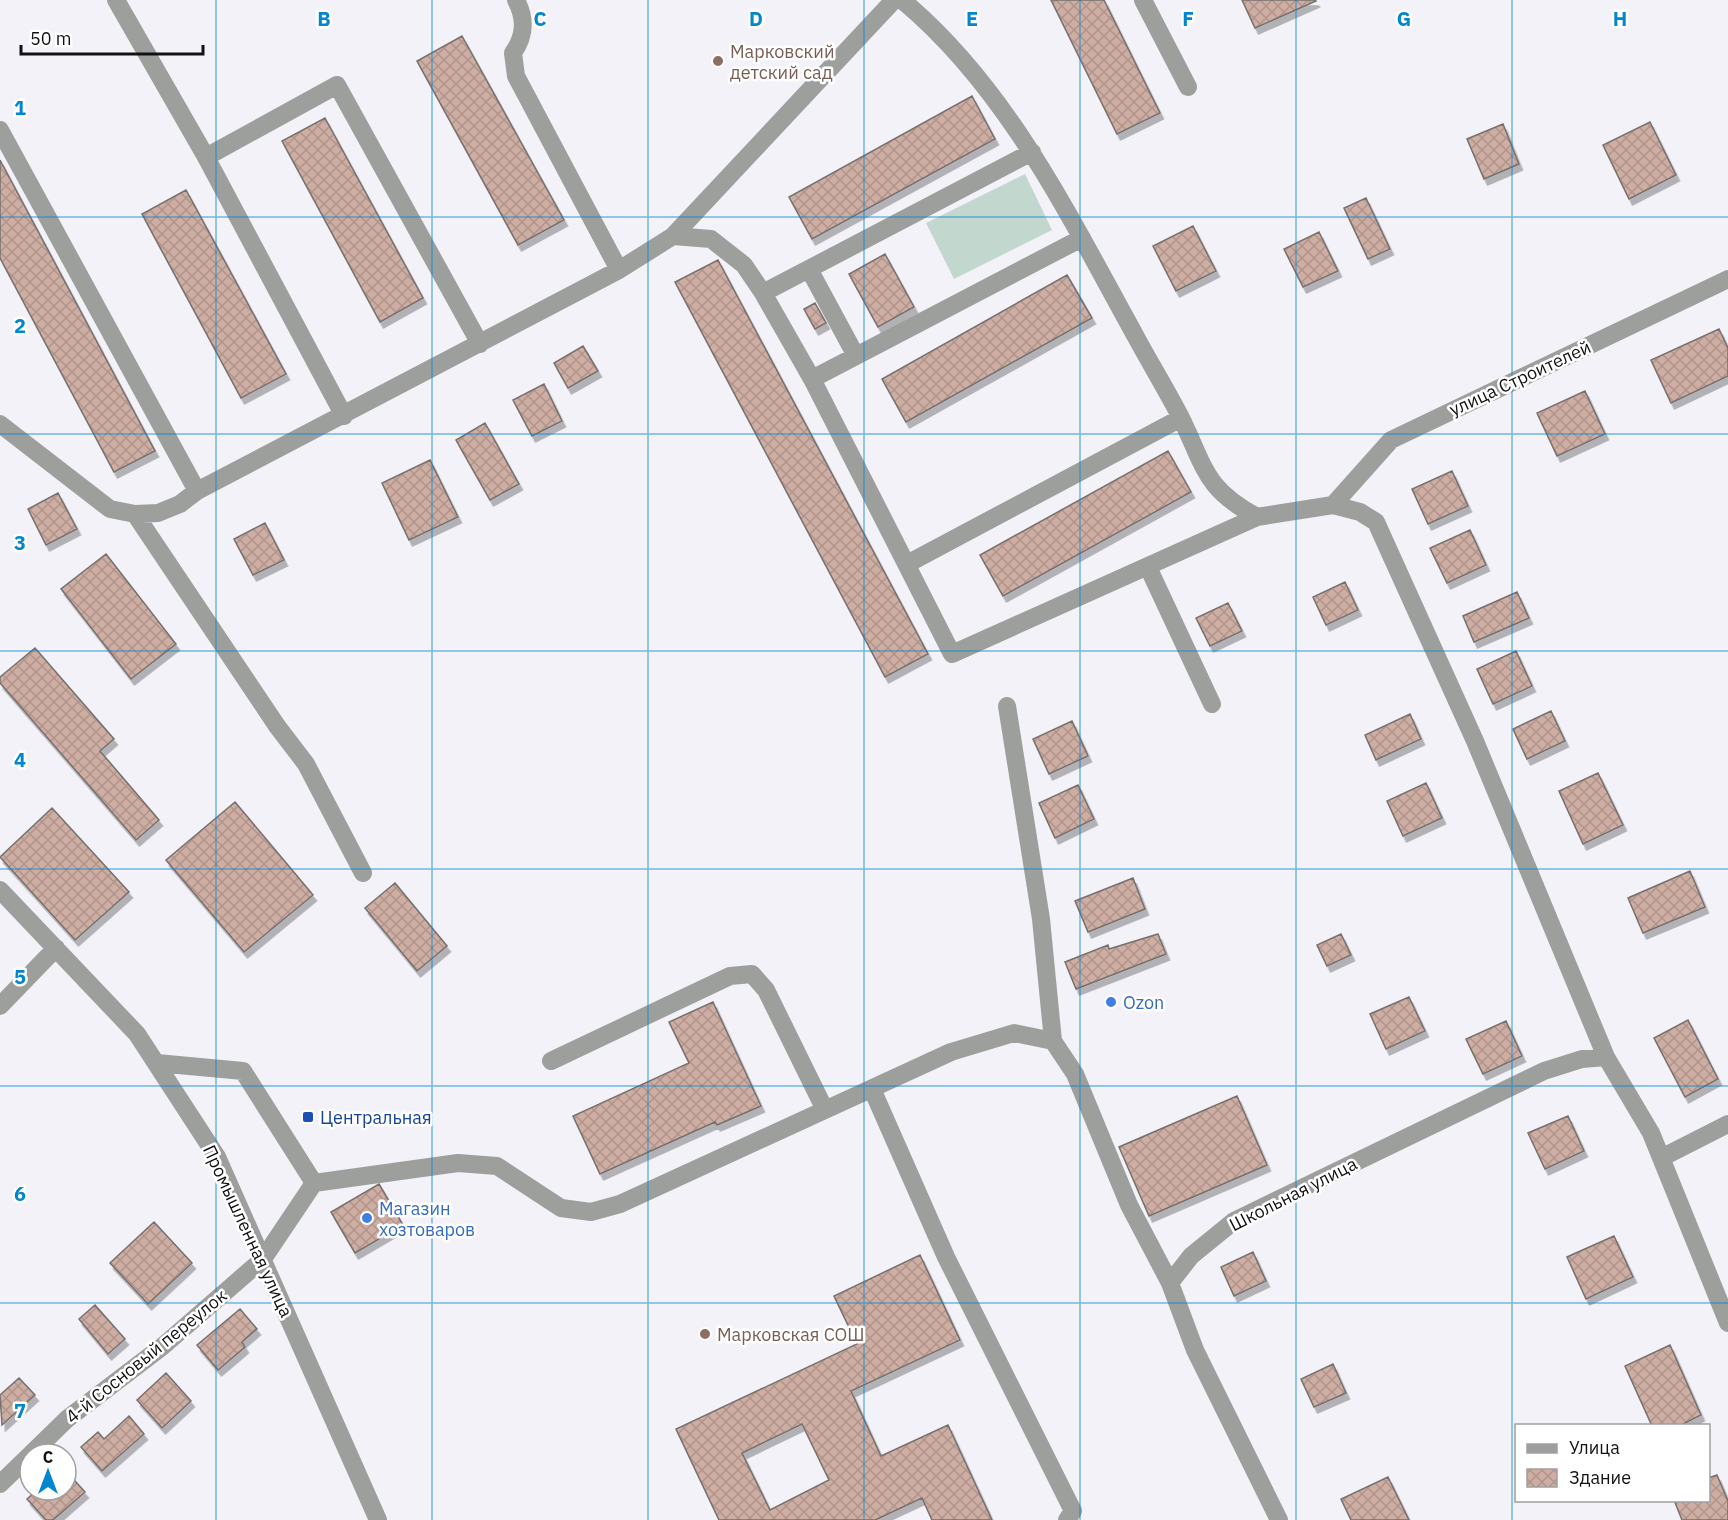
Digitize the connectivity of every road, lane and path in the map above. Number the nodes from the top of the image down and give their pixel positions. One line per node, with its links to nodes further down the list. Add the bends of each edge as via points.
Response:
1 (116, 0): 9 (street)
2 (516, 0): 13 (street, via 522,11 523,39 513,53 516,76)
3 (894, 0): 10 (street)
4 (902, 0): 8 (street, via 933,26 968,66)
5 (1143, 0): 6 (street)
6 (1188, 87)
7 (0, 130): 22 (street)
8 (1032, 152): 11 (street); 12 (street)
9 (206, 157): 16 (street, via 337,86); 19 (street)
10 (673, 236): 13 (street); 15 (street, via 711,240 744,265)
11 (1082, 238): 17 (street); 20 (street)
12 (809, 269): 15 (street); 17 (street)
13 (619, 270): 16 (street)
14 (1728, 279): 23 (street, улица Строителей, via 1391,440)
15 (763, 293): 18 (street)
16 (480, 344): 19 (street)
17 (856, 356): 18 (street)
18 (812, 379): 26 (street)
19 (344, 416): 22 (street)
20 (1181, 418): 25 (street, via 1207,477 1232,504); 26 (street)
21 (0, 424): 24 (street, via 110,509)
22 (197, 491): 24 (street, via 158,513)
23 (1333, 505): 25 (street); 35 (street, via 1360,512 1376,522 1387,542 1475,741)
24 (135, 514): 30 (street, via 276,726 306,764)
25 (1257, 518): 27 (street)
26 (907, 564): 27 (street, via 952,654)
27 (1148, 567): 28 (street)
28 (1212, 704)
29 (1007, 706): 34 (street, via 1041,919)
30 (363, 873)
31 (0, 890): 32 (street, Промышленная улица)
32 (56, 948): 33 (street); 37 (street, Промышленная улица, via 137,1034)
33 (0, 1006)
34 (1053, 1041): 38 (street, via 1014,1033 951,1052); 44 (street, via 1075,1074 1129,1205)
35 (1606, 1057): 41 (street, via 1651,1133); 44 (street, Школьная улица, via 1582,1059 1544,1071 1234,1221 1191,1256)
36 (551, 1061): 39 (street, via 730,976 752,974 766,990)
37 (157, 1063): 42 (street, via 243,1071); 43 (street, Промышленная улица, via 217,1157)
38 (872, 1089): 39 (street); 50 (street, via 946,1257 1073,1511)
39 (825, 1110): 42 (street, via 620,1204 591,1212 561,1208 497,1166 459,1163)
40 (1728, 1124): 41 (street)
41 (1661, 1158): 45 (street)
42 (314, 1183): 43 (street, 4-й Сосновый переулок)
43 (263, 1259): 46 (street, 4-й Сосновый переулок, via 163,1346); 49 (street, Промышленная улица)
44 (1170, 1283): 51 (street, via 1195,1350)
45 (1728, 1323)
46 (43, 1442)
47 (18, 1466): 48 (street, 4-й Сосновый переулок)
48 (0, 1484)
49 (378, 1520)
50 (1067, 1520)
51 (1279, 1520)

